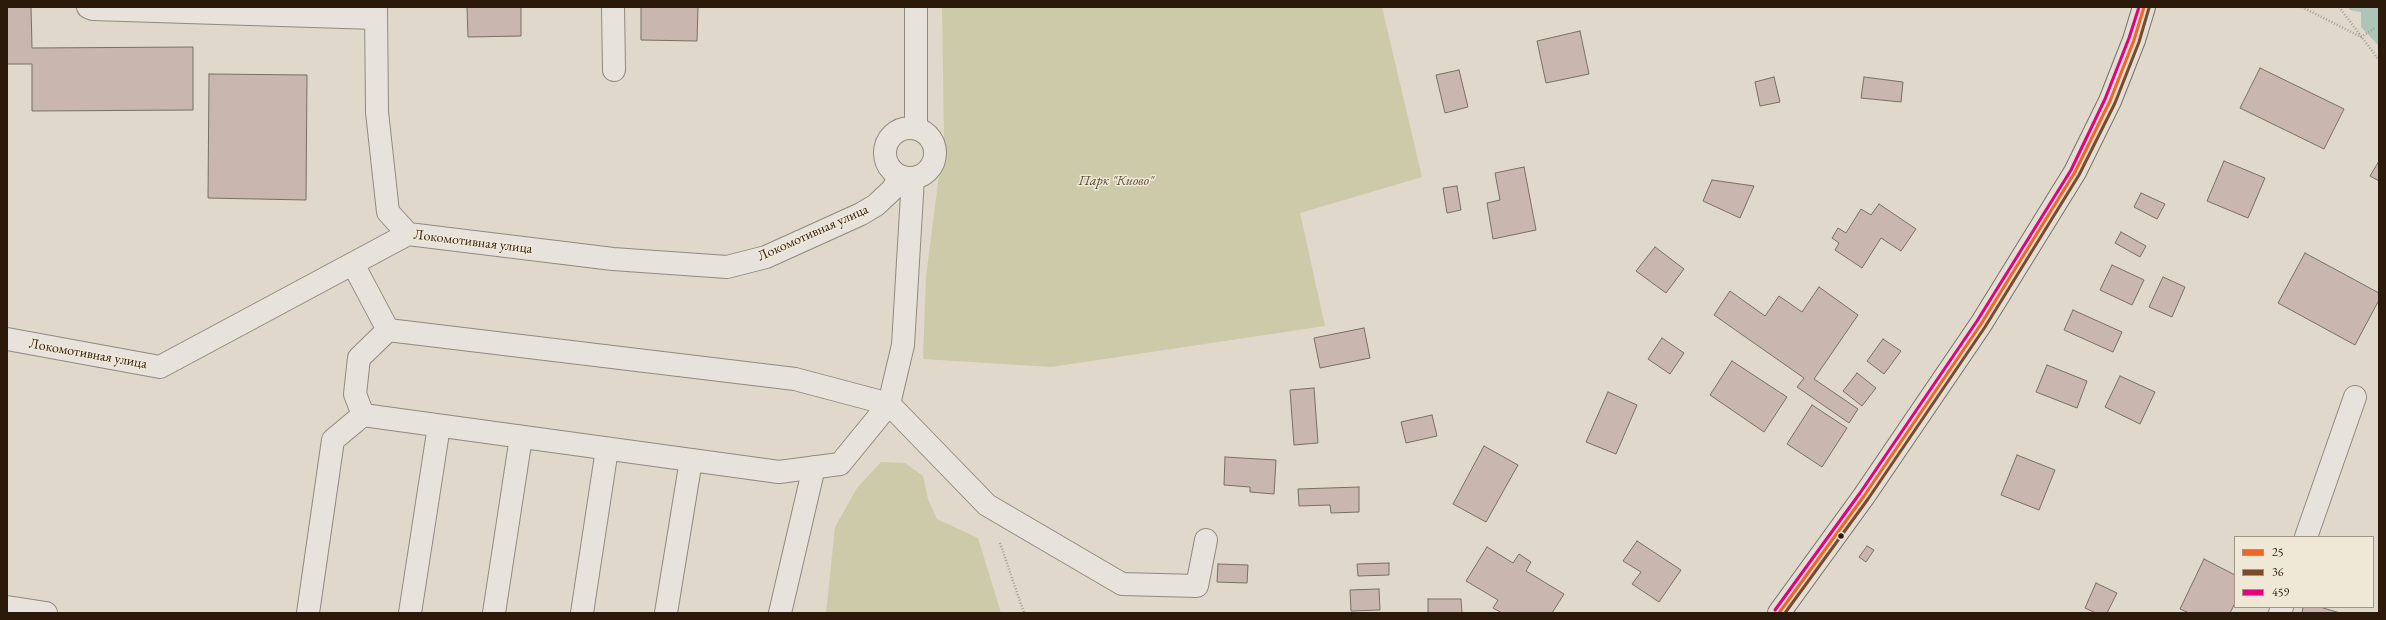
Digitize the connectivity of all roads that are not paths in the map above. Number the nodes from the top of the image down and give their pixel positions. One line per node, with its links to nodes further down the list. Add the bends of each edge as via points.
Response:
1 (88, 7): 5 (street)
2 (613, 7): 6 (street)
3 (916, 7): 7 (street)
4 (2144, 7): 31 (main road, via 2110,101 2075,172 1981,324 1864,496)
5 (375, 12): 9 (street, via 377,112 388,212)
6 (614, 70)
7 (916, 128): 8 (street, Локомотивная улица, via 931,140 934,159 930,168 922,174); 8 (street, via 906,128 890,137 884,154 887,163)
8 (906, 177): 9 (street, Локомотивная улица, via 861,214 766,257 727,266 613,259); 14 (street, via 903,345)
9 (408, 234): 10 (street, Локомотивная улица)
10 (353, 264): 11 (street); 12 (street, Локомотивная улица, via 160,367)
11 (388, 330): 14 (street, via 795,379); 15 (street, via 359,358 355,394)
12 (7, 340)
13 (2355, 397): 21 (street)
14 (888, 404): 20 (street, via 840,464); 22 (street, via 987,505 1122,584 1197,586)
15 (363, 415): 16 (street); 25 (street, via 333,440)
16 (438, 426): 17 (street); 26 (street)
17 (521, 437): 18 (street); 27 (street)
18 (607, 449): 19 (street); 28 (street)
19 (691, 460): 20 (street, via 780,472); 29 (street)
20 (814, 467): 30 (street)
21 (2306, 536)
22 (1206, 540)
23 (7, 607): 24 (street)
24 (46, 613)
25 (308, 613)
26 (410, 613)
27 (494, 613)
28 (582, 613)
29 (666, 613)
30 (780, 613)
31 (1779, 613)

